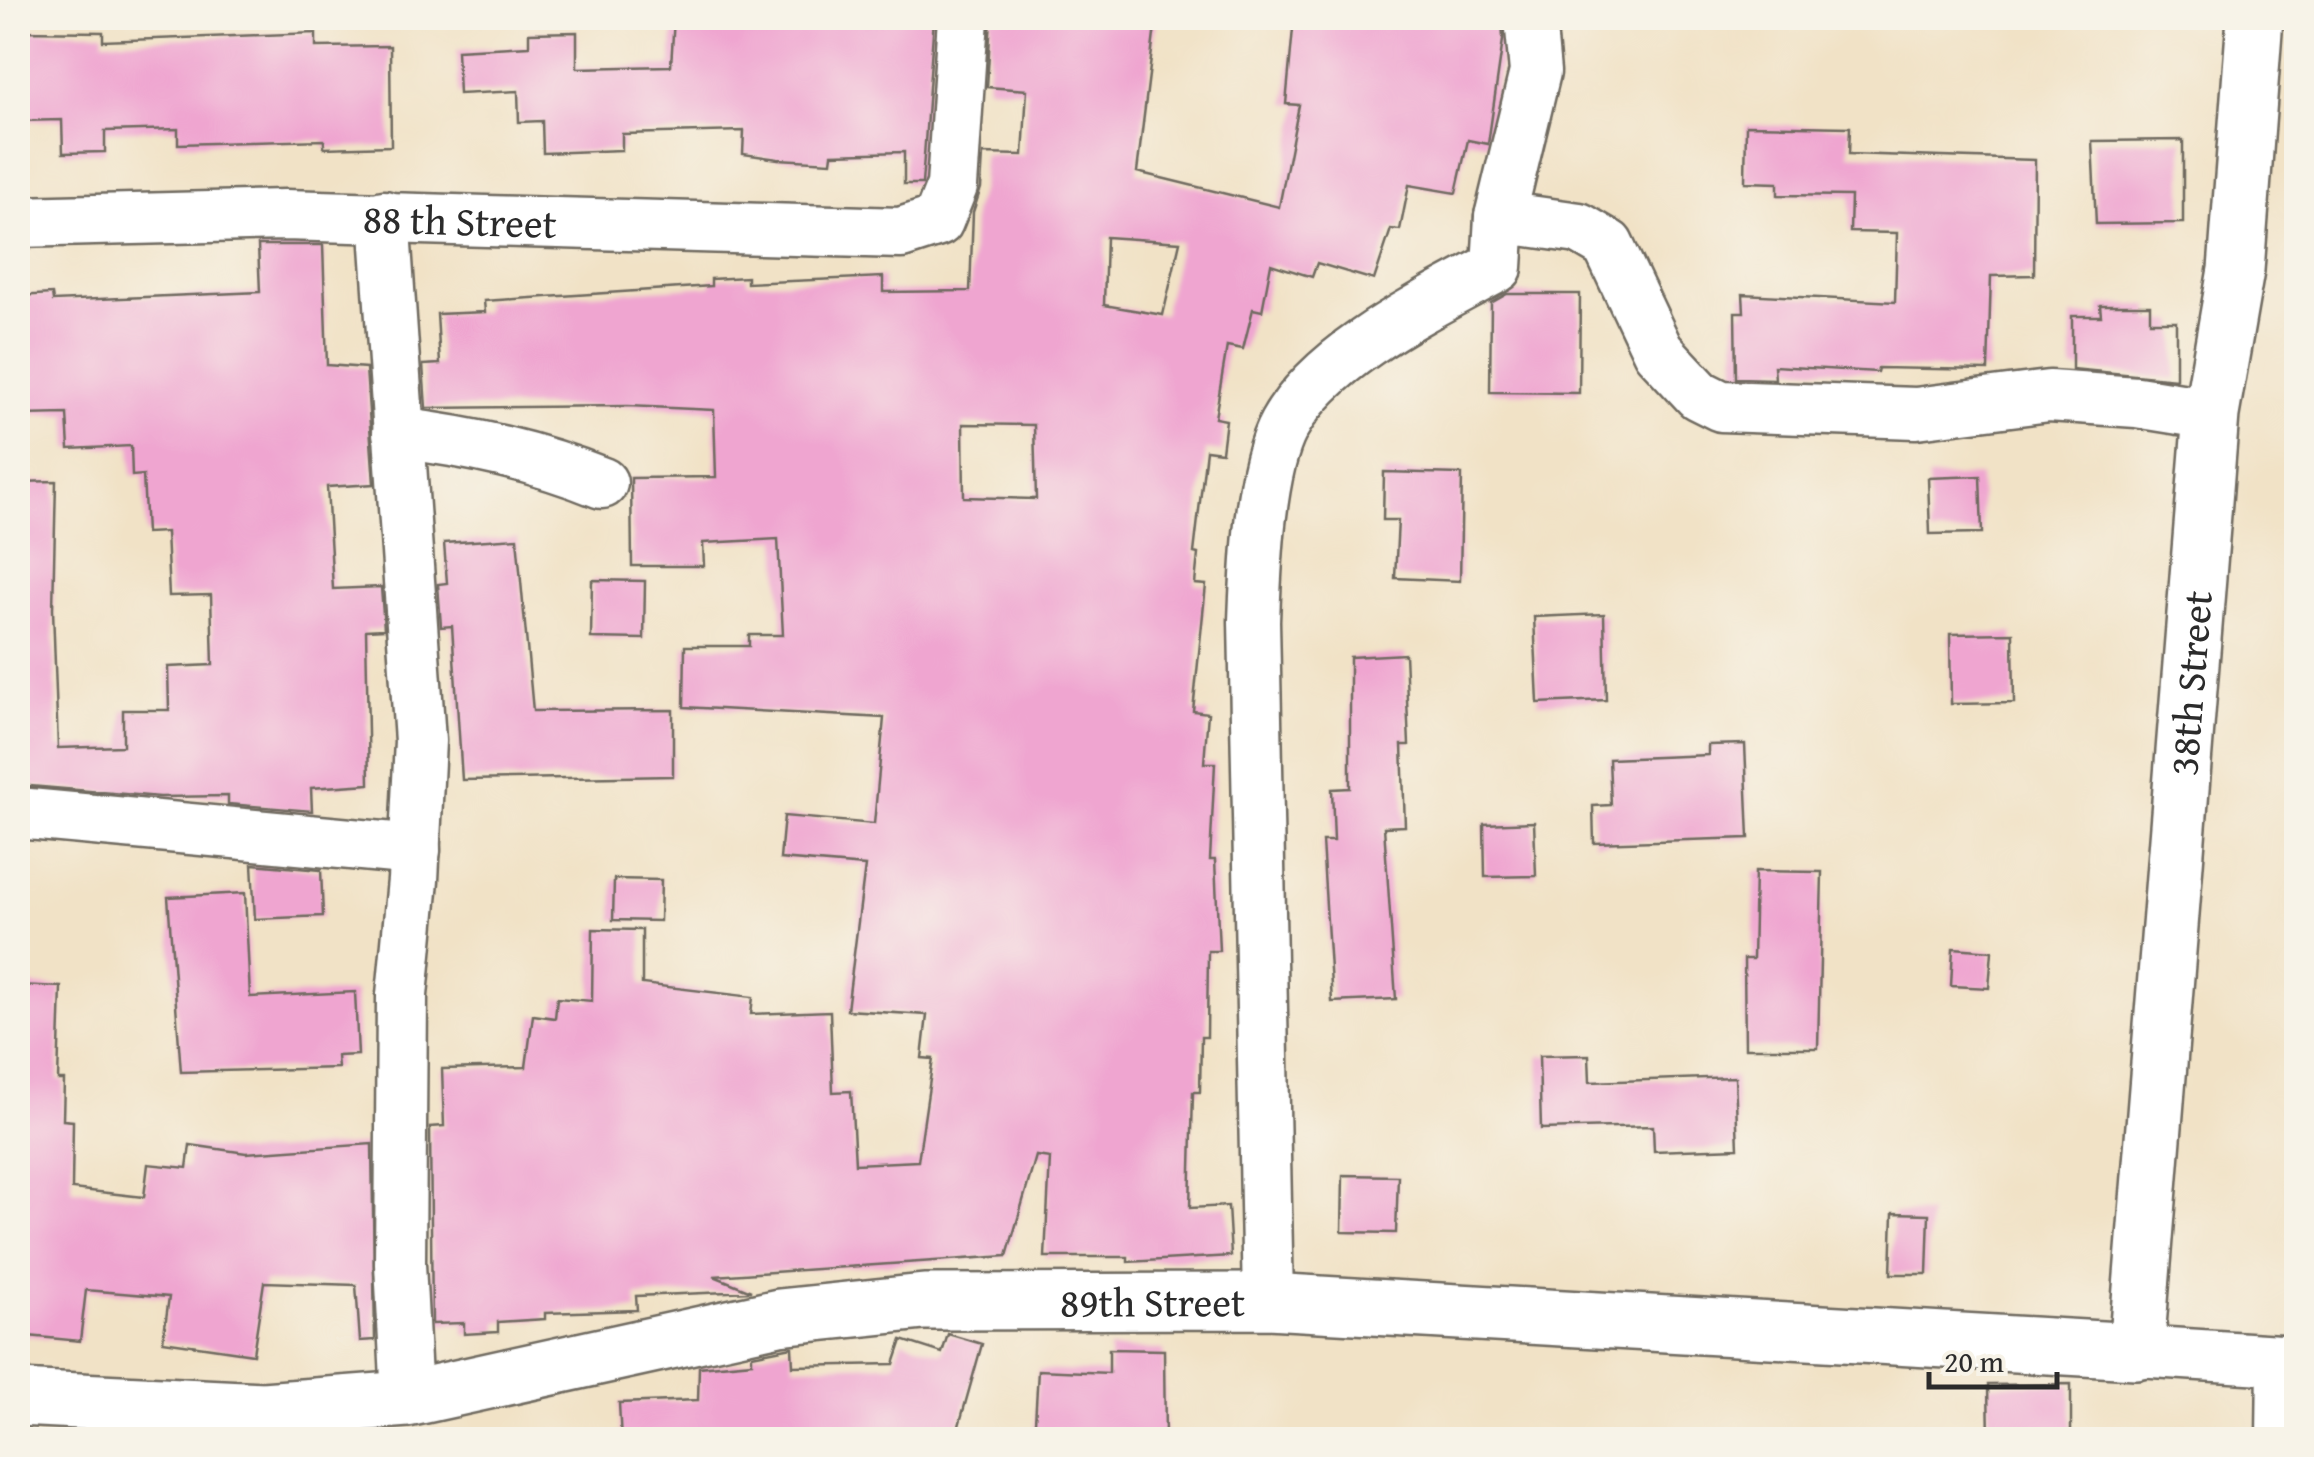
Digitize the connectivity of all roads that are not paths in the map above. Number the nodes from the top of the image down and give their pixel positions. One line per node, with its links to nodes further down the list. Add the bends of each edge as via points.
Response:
1 (963, 18): 4 (street, 88 th Street, via 952,186 938,222 901,233)
2 (1530, 18): 5 (street, via 1535,72)
3 (2256, 18): 7 (main road, 38th Street, via 2236,270)
4 (384, 216): 6 (street, 88 th Street); 8 (street)
5 (1500, 217): 7 (street, via 1579,228 1608,246 1658,351 1699,395 1721,406 1916,412 2050,396); 12 (street, via 1497,266 1418,309 1321,382 1283,426 1273,464 1257,545 1254,620)
6 (18, 222)
7 (2211, 414): 13 (main road, 38th Street)
8 (398, 433): 9 (street, via 474,442); 11 (street, via 420,741)
9 (602, 483)
10 (18, 814): 11 (street)
11 (416, 850): 16 (street, via 402,995 400,1264)
12 (1268, 1301): 13 (main road, 89th Street); 16 (main road, 89th Street, via 851,1308 687,1335)
13 (2136, 1350): 14 (street, 89th Street)
14 (2290, 1360): 18 (street)
15 (18, 1398): 17 (main road, 89th Street)
16 (407, 1399): 17 (main road, 89th Street)
17 (110, 1421)
18 (2282, 1440)

